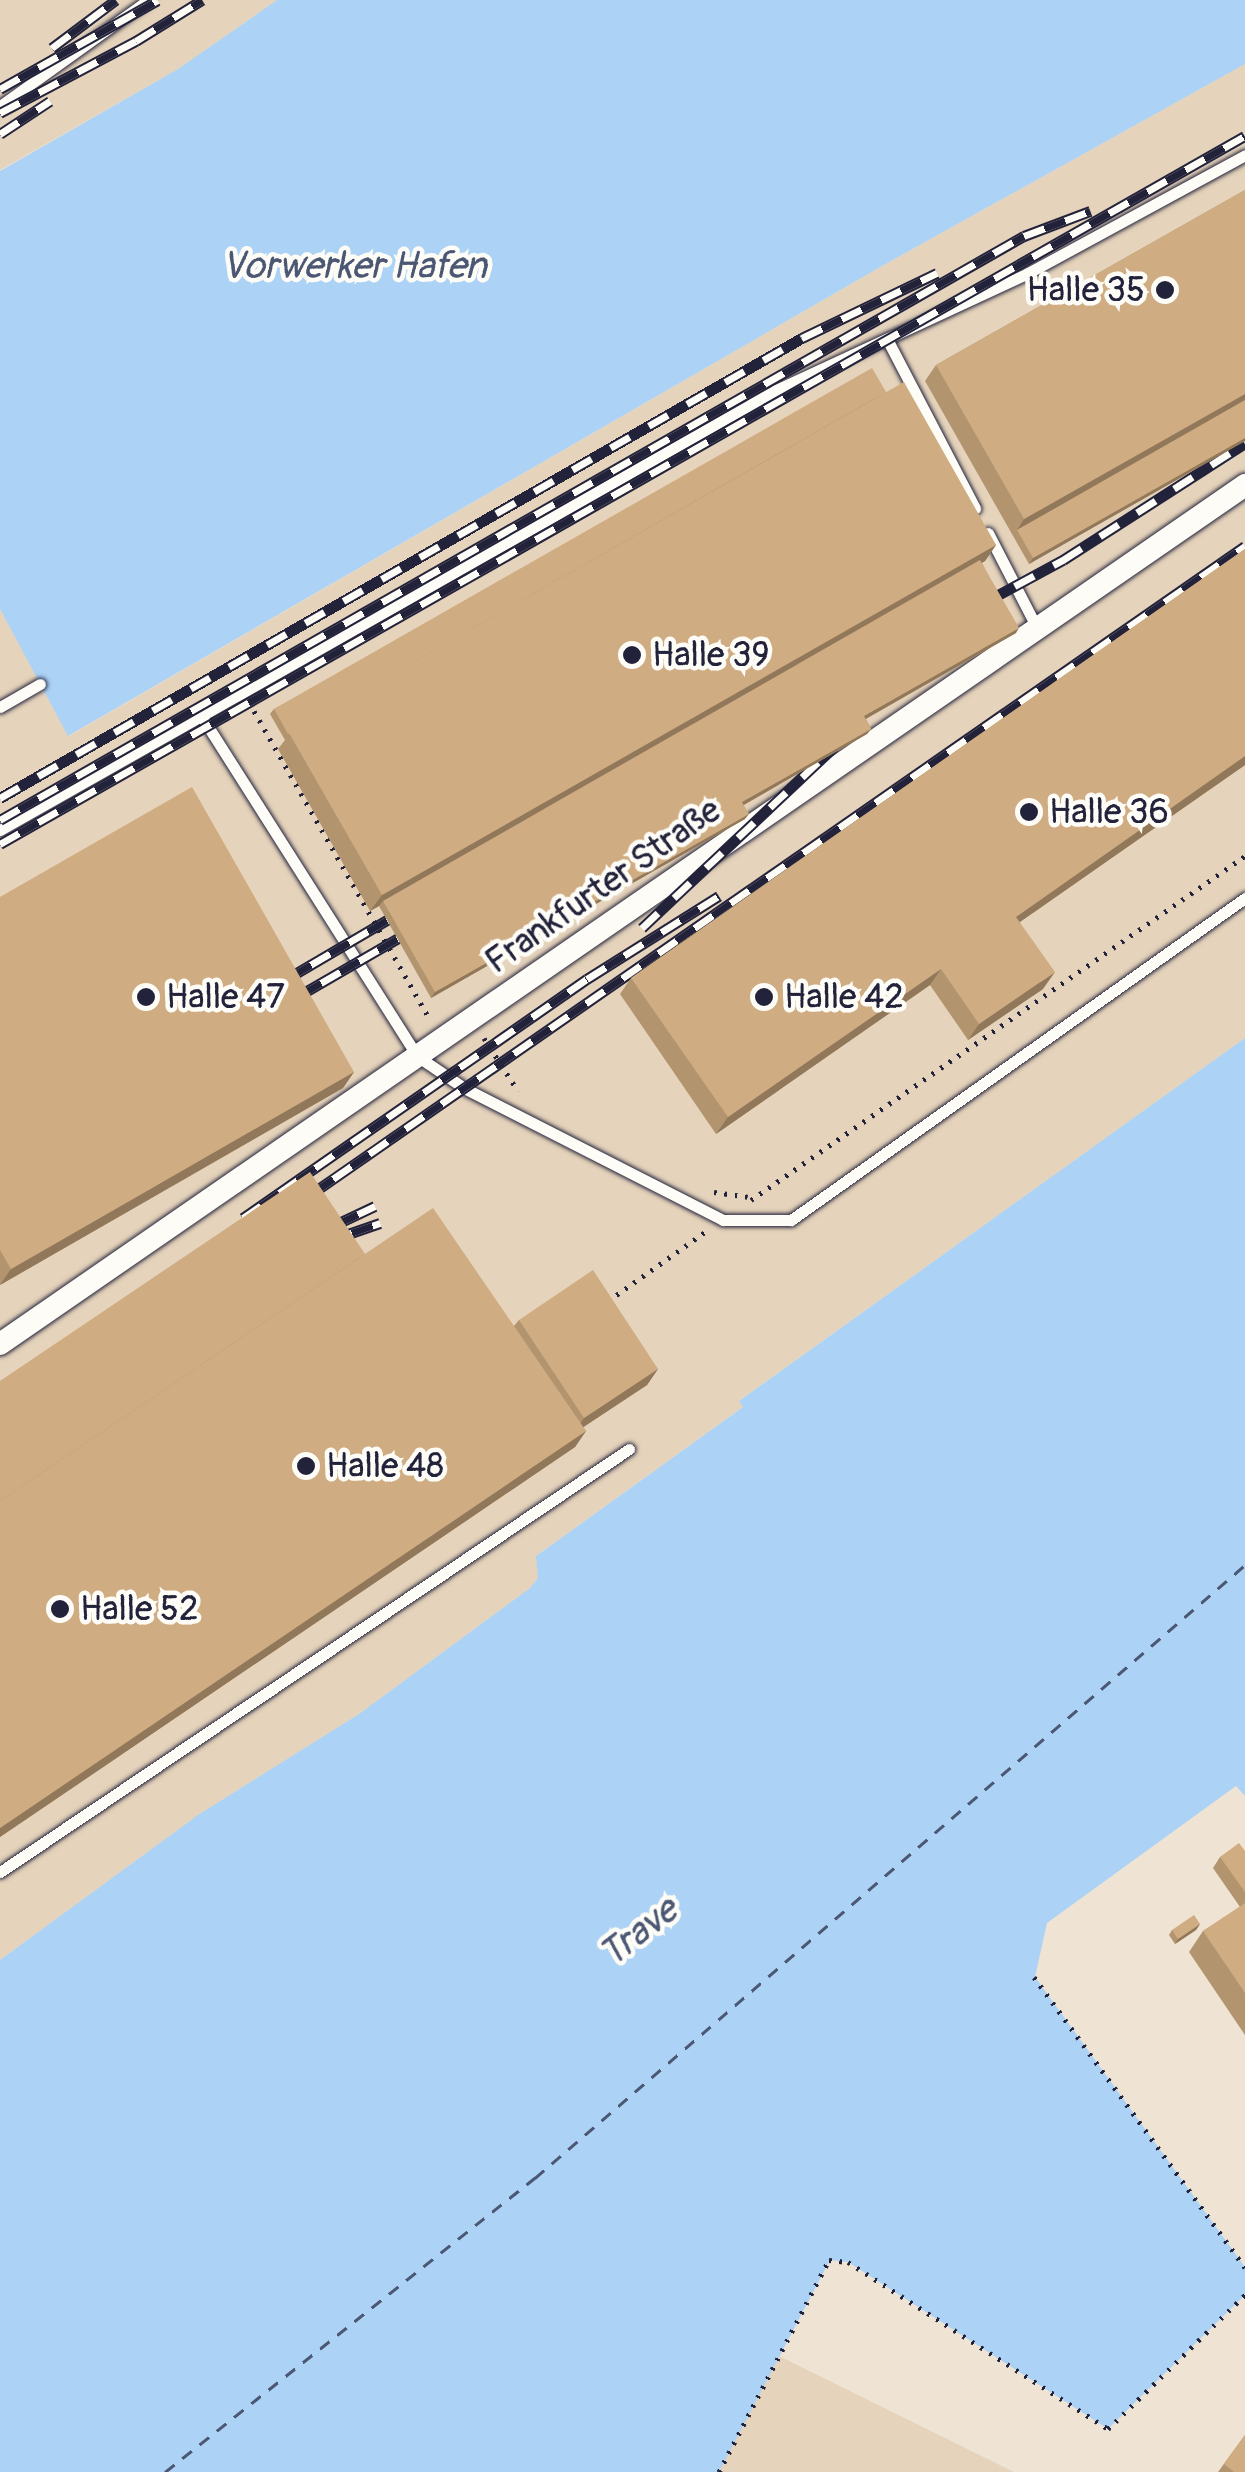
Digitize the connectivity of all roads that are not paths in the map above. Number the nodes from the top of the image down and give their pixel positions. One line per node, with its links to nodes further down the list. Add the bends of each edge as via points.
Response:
1 (148, 0): 2 (lane)
2 (0, 106)
3 (1245, 154): 4 (lane, via 1028,273)
4 (888, 339): 6 (lane); 9 (lane, via 776,390)
5 (1245, 485): 6 (street, Frankfurter Straße)
6 (1037, 628): 12 (street, Frankfurter Straße)
7 (40, 684): 8 (lane)
8 (0, 707)
9 (202, 718): 10 (lane); 12 (lane)
10 (0, 830)
11 (1245, 898): 12 (lane, via 791,1220 723,1220 464,1088)
12 (417, 1056): 13 (street, Frankfurter Straße)
13 (0, 1344)
14 (629, 1449): 15 (lane)
15 (0, 1872)

